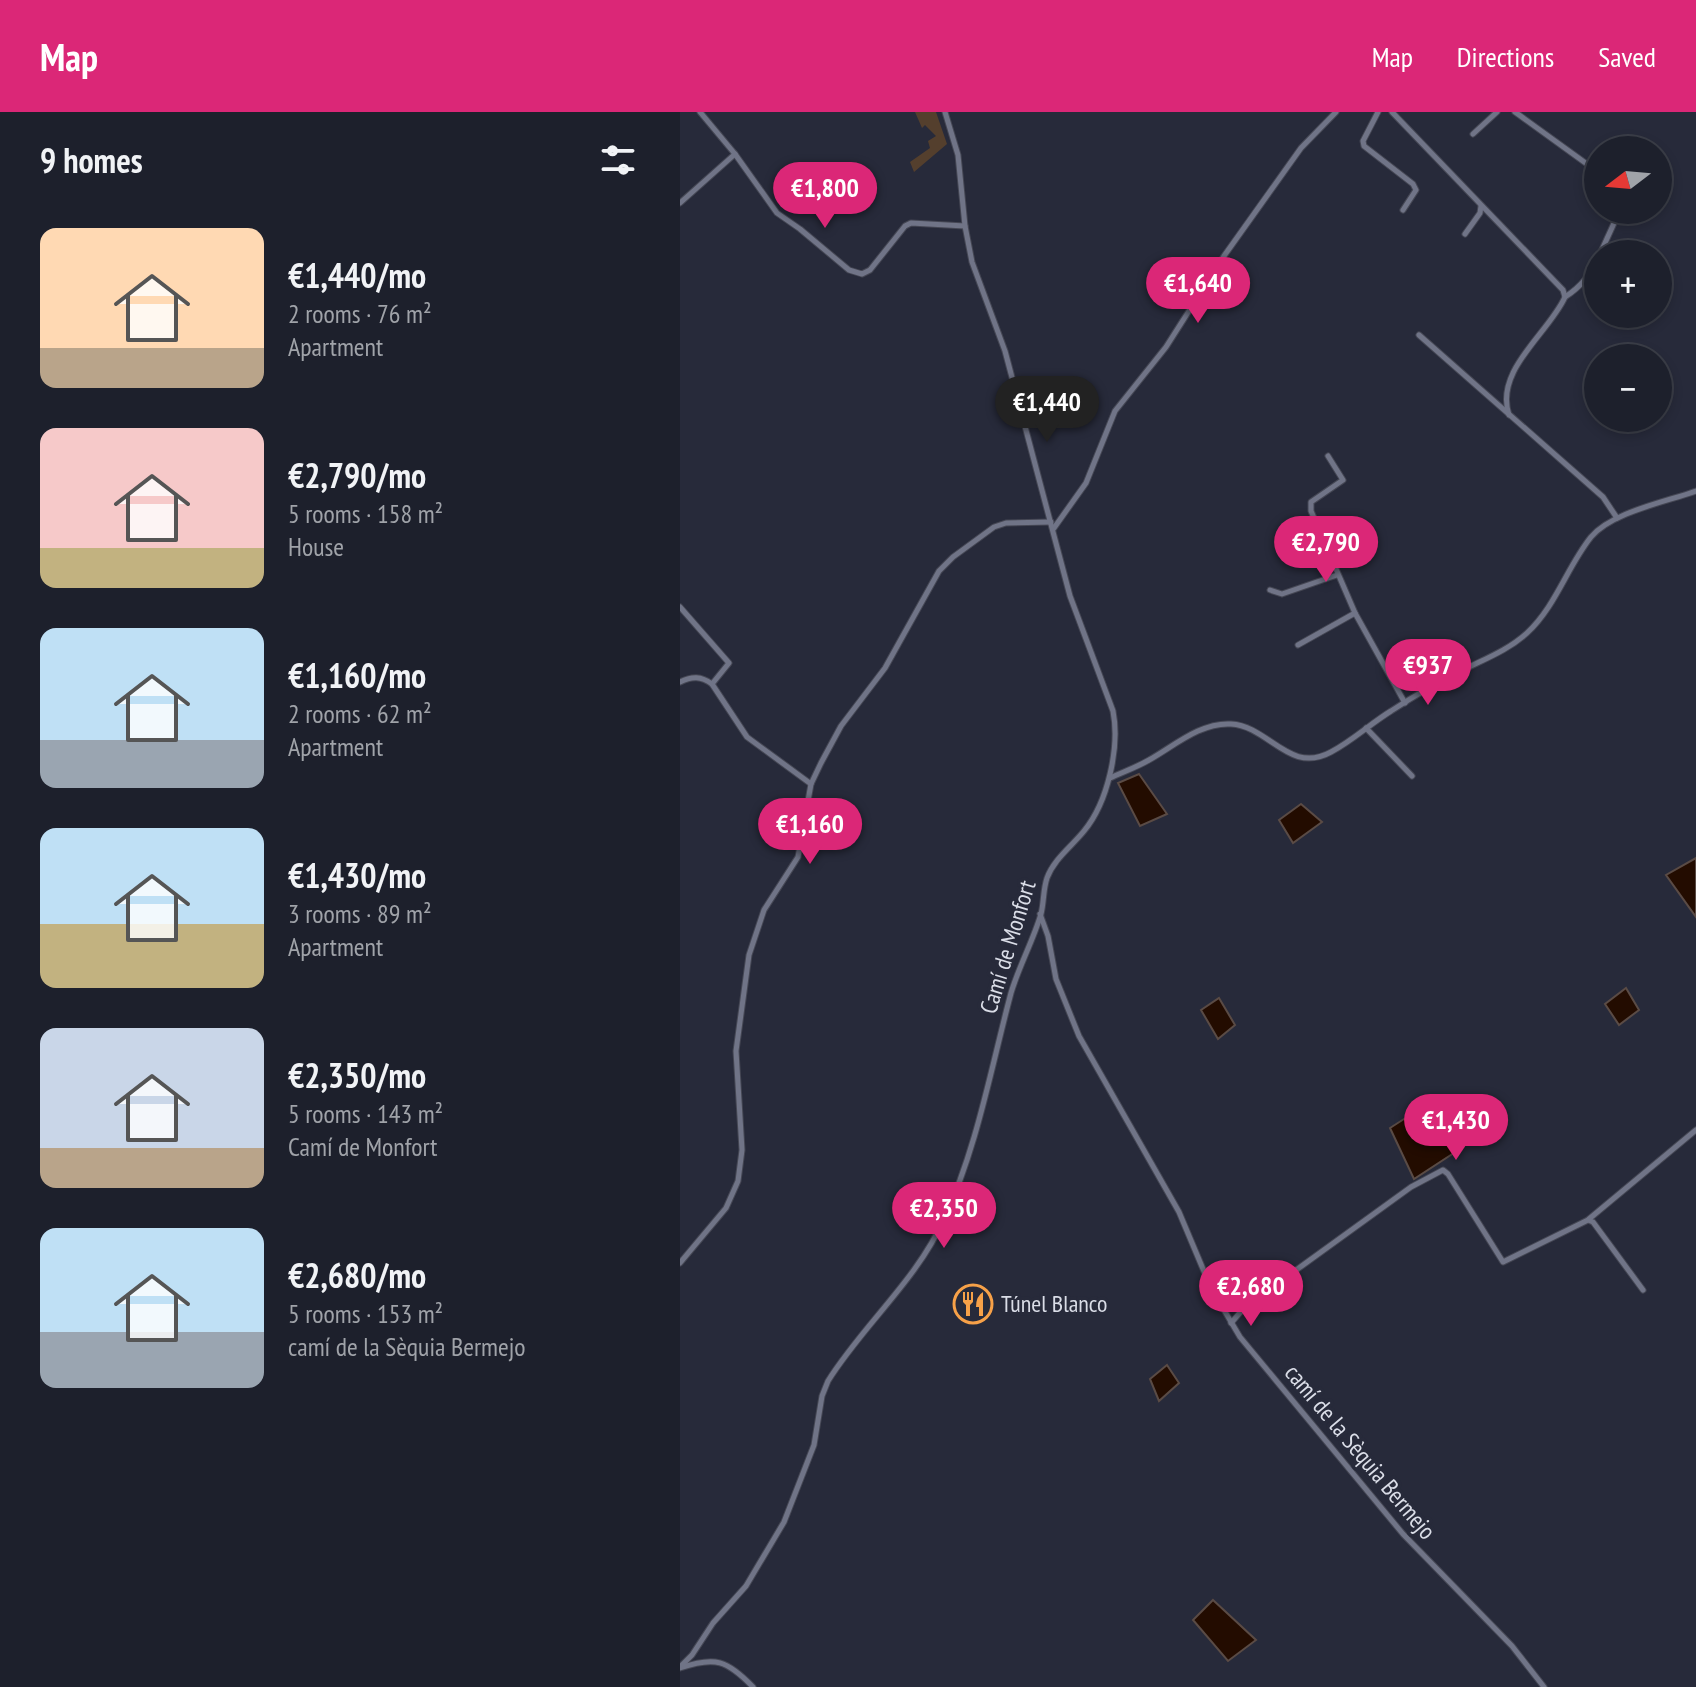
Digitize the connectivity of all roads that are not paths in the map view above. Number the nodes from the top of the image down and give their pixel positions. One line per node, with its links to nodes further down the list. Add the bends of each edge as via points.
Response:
1 (700, 112): 9 (street)
2 (945, 112): 14 (street, Camí de Monfort, via 958,155)
3 (1336, 112): 23 (street, via 1301,148 1166,347 1115,411 1086,483)
4 (1378, 112): 13 (street, via 1364,146 1413,184 1416,190)
5 (1392, 112): 12 (street)
6 (1497, 112): 8 (street)
7 (1515, 112): 10 (street)
8 (1473, 134)
9 (735, 154): 11 (street); 14 (street, via 777,213 849,270 870,270 911,223)
10 (1584, 162)
11 (680, 203)
12 (1482, 205): 15 (street); 17 (street)
13 (1403, 210)
14 (965, 226): 23 (street, Camí de Monfort)
15 (1465, 234)
16 (1584, 281): 17 (street)
17 (1565, 297): 19 (street, via 1528,347 1506,389)
18 (1419, 335): 19 (street)
19 (1509, 415): 22 (street, via 1603,497)
20 (1328, 456): 24 (street, via 1343,480 1311,502)
21 (1696, 491): 22 (street)
22 (1617, 518): 33 (street, via 1592,536 1529,631 1509,648)
23 (1053, 525): 36 (street, Camí de Monfort, via 1077,619 1113,711 1116,740); 37 (street, via 994,527 939,571 885,668 841,726)
24 (1322, 541): 25 (street); 26 (street)
25 (1293, 553)
26 (1337, 575): 27 (street, via 1282,594); 29 (street)
27 (1270, 590)
28 (680, 607): 32 (street, via 729,663)
29 (1355, 613): 30 (street); 33 (street)
30 (1298, 645)
31 (680, 682): 32 (street, via 690,677)
32 (712, 684): 37 (street, via 747,737)
33 (1405, 703): 34 (street)
34 (1366, 728): 35 (street); 36 (street, via 1332,752 1303,759 1249,730 1219,725)
35 (1412, 776)
36 (1110, 778): 38 (street, Camí de Monfort, via 1087,829 1053,866)
37 (811, 784): 41 (street, via 798,857 764,910 749,955 736,1051 742,1150 738,1181 726,1208)
38 (1040, 914): 43 (street, camí de la Sèquia Bermejo, via 1056,979 1079,1036 1179,1212); 44 (street, Camí de Monfort, via 1018,969 944,1222 907,1280 828,1381 814,1445 784,1522 746,1586)
39 (1696, 1130): 40 (street)
40 (1588, 1220): 42 (street); 43 (street, via 1503,1262 1443,1170 1411,1187 1245,1307)
41 (680, 1263)
42 (1643, 1290)
43 (1231, 1323): 46 (street, camí de la Sèquia Bermejo, via 1393,1522 1512,1646)
44 (680, 1668): 45 (street, via 713,1660 731,1667)
45 (753, 1687)
46 (1544, 1687)

